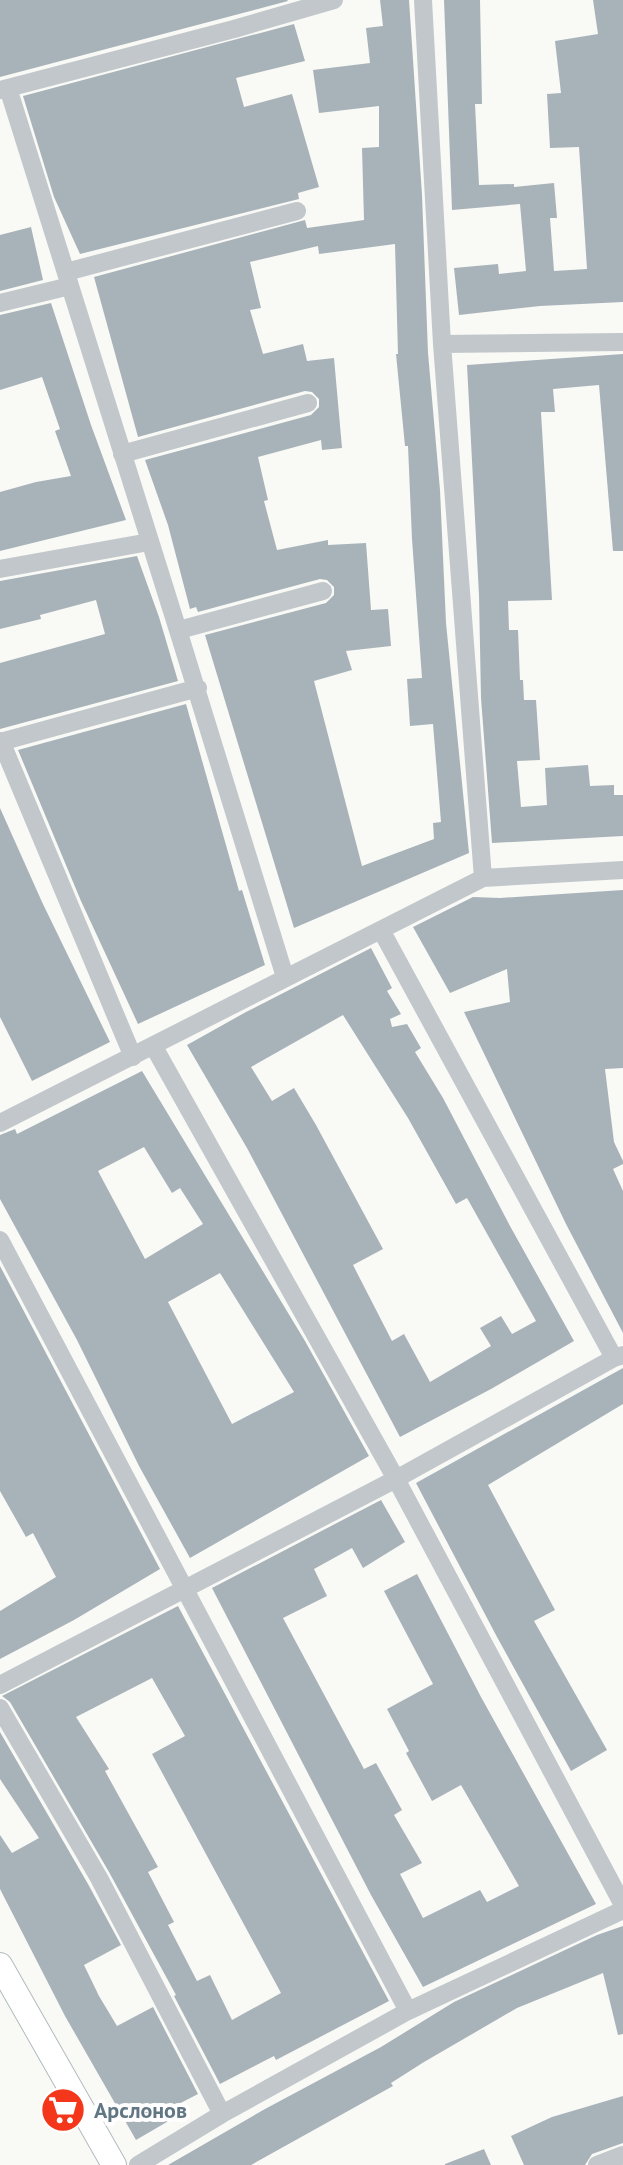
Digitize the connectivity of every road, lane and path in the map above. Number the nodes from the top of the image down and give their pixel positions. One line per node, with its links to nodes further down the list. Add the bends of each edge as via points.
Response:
1 (334, 0): 3 (street)
2 (423, 0): 8 (street)
3 (4, 89): 5 (street)
4 (297, 211): 5 (street)
5 (68, 279): 6 (street); 10 (street)
6 (0, 303)
7 (623, 342): 8 (street)
8 (442, 344): 18 (street)
9 (308, 403): 10 (street)
10 (122, 454): 11 (street)
11 (149, 542): 12 (street); 14 (street)
12 (0, 569)
13 (323, 591): 14 (street)
14 (179, 630): 15 (street)
15 (198, 688): 16 (street); 20 (street)
16 (1, 741): 22 (street)
17 (623, 870): 18 (street)
18 (483, 878): 19 (street)
19 (381, 930): 20 (street); 25 (street)
20 (285, 977): 21 (street)
21 (154, 1047): 22 (street); 26 (street)
22 (133, 1057): 23 (street)
23 (0, 1123)
24 (0, 1240): 27 (street)
25 (618, 1356): 26 (street)
26 (396, 1479): 27 (street); 30 (street)
27 (183, 1589): 28 (street); 32 (street)
28 (0, 1685)
29 (0, 1708): 33 (street, via 99,1878)
30 (623, 1907): 32 (street)
31 (0, 1965): 35 (main road)
32 (408, 2011): 33 (street)
33 (222, 2114): 36 (street)
34 (623, 2155): 37 (street)
35 (114, 2165)
36 (138, 2165)
37 (597, 2165)

